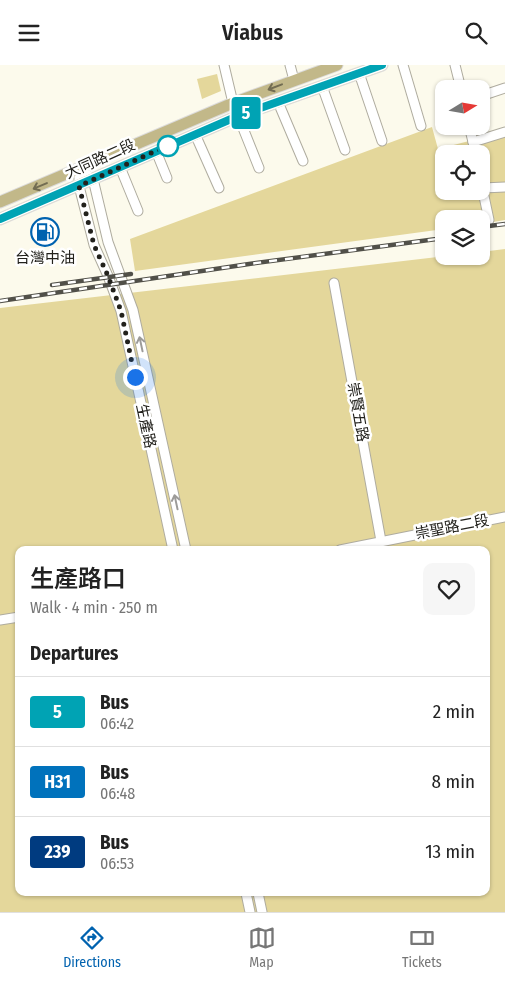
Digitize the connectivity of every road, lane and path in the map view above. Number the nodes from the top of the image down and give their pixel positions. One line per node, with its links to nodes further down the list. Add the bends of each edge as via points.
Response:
1 (224, 65): 15 (street)
2 (290, 65): 9 (street)
3 (337, 65): 7 (main road, 大同路二段)
4 (382, 65): 8 (main road, 大同路二段)
5 (403, 65): 17 (street)
6 (455, 65): 10 (street)
7 (319, 68): 9 (main road, 大同路二段)
8 (359, 73): 11 (main road, 大同路二段); 21 (street)
9 (294, 80): 15 (main road, 大同路二段, one-way to 15)
10 (458, 80)
11 (322, 86): 14 (main road, 大同路二段); 24 (street)
12 (505, 88): 13 (street)
13 (490, 93)
14 (278, 102): 16 (main road, 大同路二段); 26 (street)
15 (233, 103): 16 (street); 29 (main road, 大同路二段)
16 (238, 116): 19 (main road, 大同路二段); 28 (street)
17 (421, 125)
18 (505, 132): 22 (street)
19 (196, 134): 25 (main road, 大同路二段); 35 (street)
20 (471, 135): 22 (street)
21 (382, 141)
22 (473, 142): 23 (street)
23 (474, 145)
24 (346, 150)
25 (156, 151): 27 (main road, 大同路二段); 30 (street)
26 (302, 161)
27 (120, 167): 31 (main road, 大同路二段); 37 (street)
28 (259, 168)
29 (79, 169): 31 (street); 32 (street, 生產路); 36 (main road, 大同路二段, one-way to 36)
30 (167, 178)
31 (93, 179): 32 (main road, 大同路二段); 43 (street, 生產路, one-way to 31, via 133,310 108,242)
32 (79, 186): 38 (main road, 大同路二段); 42 (street, 生產路, via 94,245 121,311)
33 (490, 186): 34 (street)
34 (505, 187)
35 (219, 188)
36 (0, 202)
37 (138, 211)
38 (0, 219)
39 (334, 283): 41 (street, 崇賢五路)
40 (505, 517): 41 (street, 崇聖路二段)
41 (381, 541): 44 (street, 崇聖路二段)
42 (172, 546)
43 (185, 546)
44 (358, 546)
45 (15, 618): 46 (street)
46 (0, 621)
47 (247, 896): 49 (street)
48 (259, 896): 50 (street)
49 (250, 912)
50 (262, 912)

